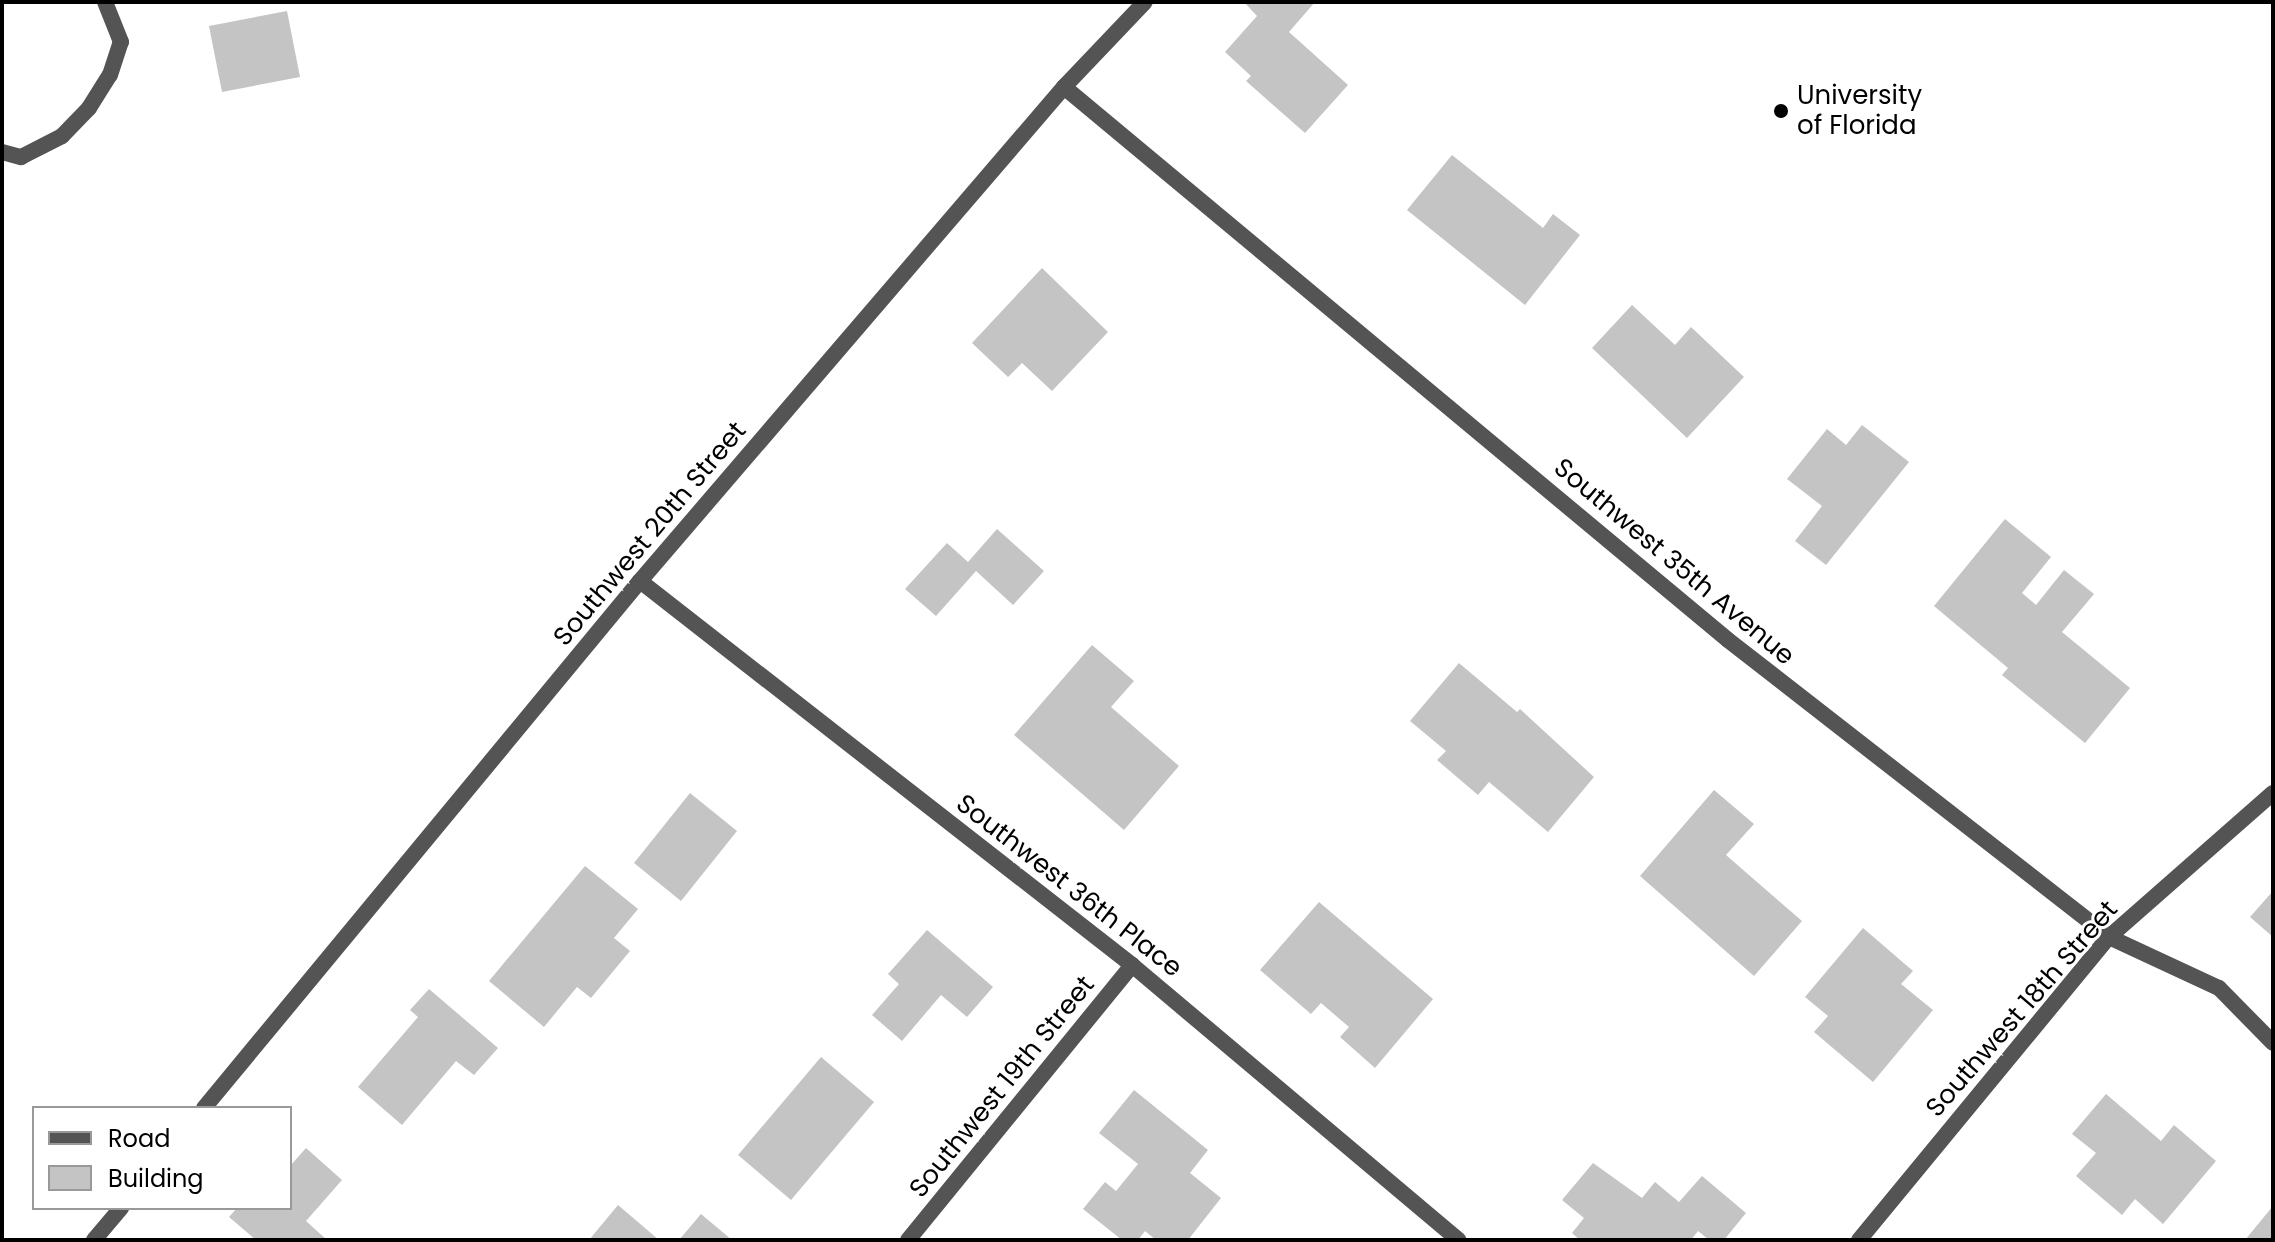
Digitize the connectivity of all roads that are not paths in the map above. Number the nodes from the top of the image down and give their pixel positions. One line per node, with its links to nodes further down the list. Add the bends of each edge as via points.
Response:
1 (105, 2): 4 (street, via 121,42 110,75 89,108 62,136 21,157)
2 (1145, 2): 3 (street, Southwest 20th Street)
3 (1064, 87): 5 (street, Southwest 20th Street); 7 (street, Southwest 35th Avenue, via 1728,640)
4 (2, 152)
5 (640, 581): 8 (street, Southwest 36th Place); 10 (street, Southwest 20th Street)
6 (2273, 793): 7 (street, Southwest 18th Street)
7 (2109, 937): 9 (street, Southwest 35th Avenue, via 2219,988); 15 (street, Southwest 18th Street)
8 (1132, 965): 13 (street, Southwest 19th Street); 14 (street, Southwest 36th Place)
9 (2273, 1043)
10 (206, 1106)
11 (119, 1210): 12 (street)
12 (94, 1240)
13 (908, 1240)
14 (1459, 1240)
15 (1859, 1240)

